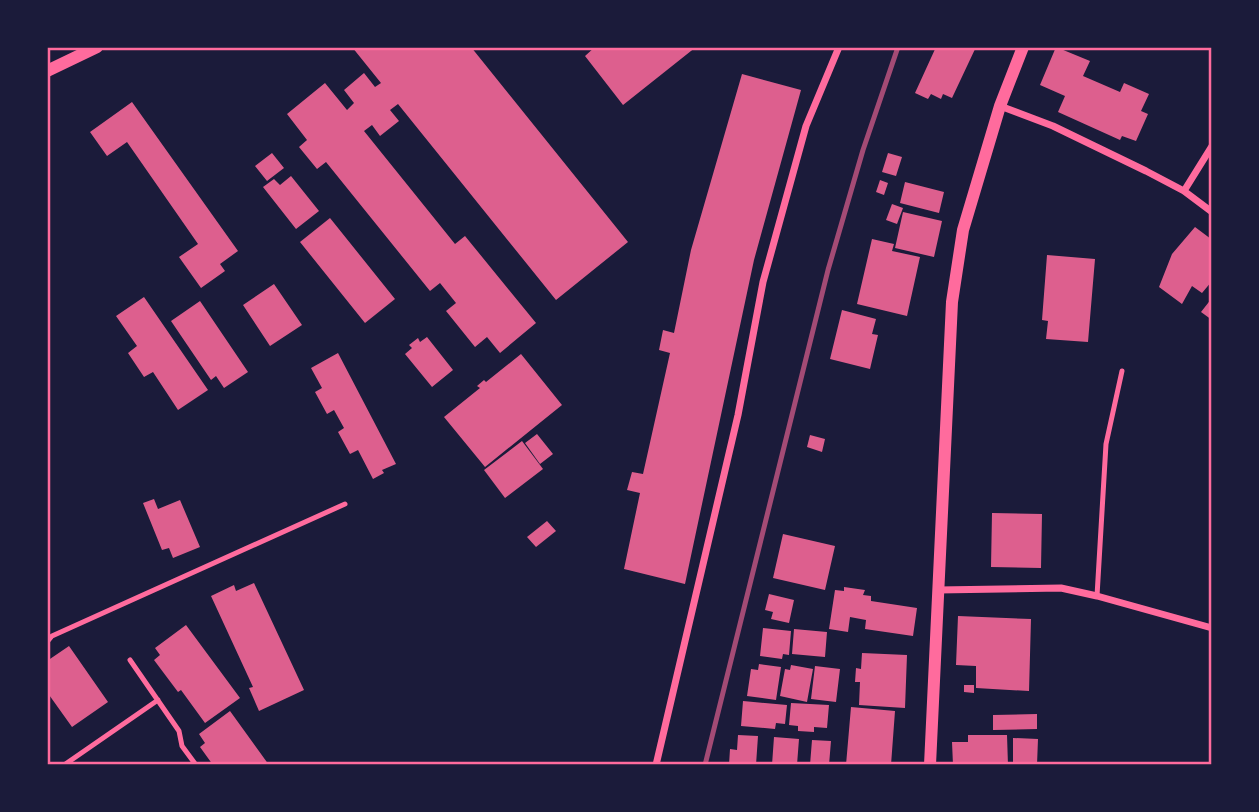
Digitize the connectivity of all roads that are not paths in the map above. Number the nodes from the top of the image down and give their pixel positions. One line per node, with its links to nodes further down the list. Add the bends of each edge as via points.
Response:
1 (97, 47): 4 (street)
2 (839, 47): 19 (street, via 806,126 762,282 736,428)
3 (1023, 47): 5 (street)
4 (47, 71)
5 (1000, 106): 7 (street, via 1053,126); 11 (street, via 963,230 952,302)
6 (1212, 146): 7 (street)
7 (1184, 191): 8 (street)
8 (1212, 212)
9 (1122, 371): 12 (lane, via 1106,444)
10 (345, 504): 14 (lane)
11 (938, 590): 12 (street, via 1061,588); 20 (street)
12 (1097, 596): 13 (street)
13 (1212, 628)
14 (47, 642)
15 (130, 660): 16 (lane)
16 (158, 700): 17 (lane); 18 (lane)
17 (64, 765)
18 (196, 765)
19 (656, 765)
20 (930, 765)

